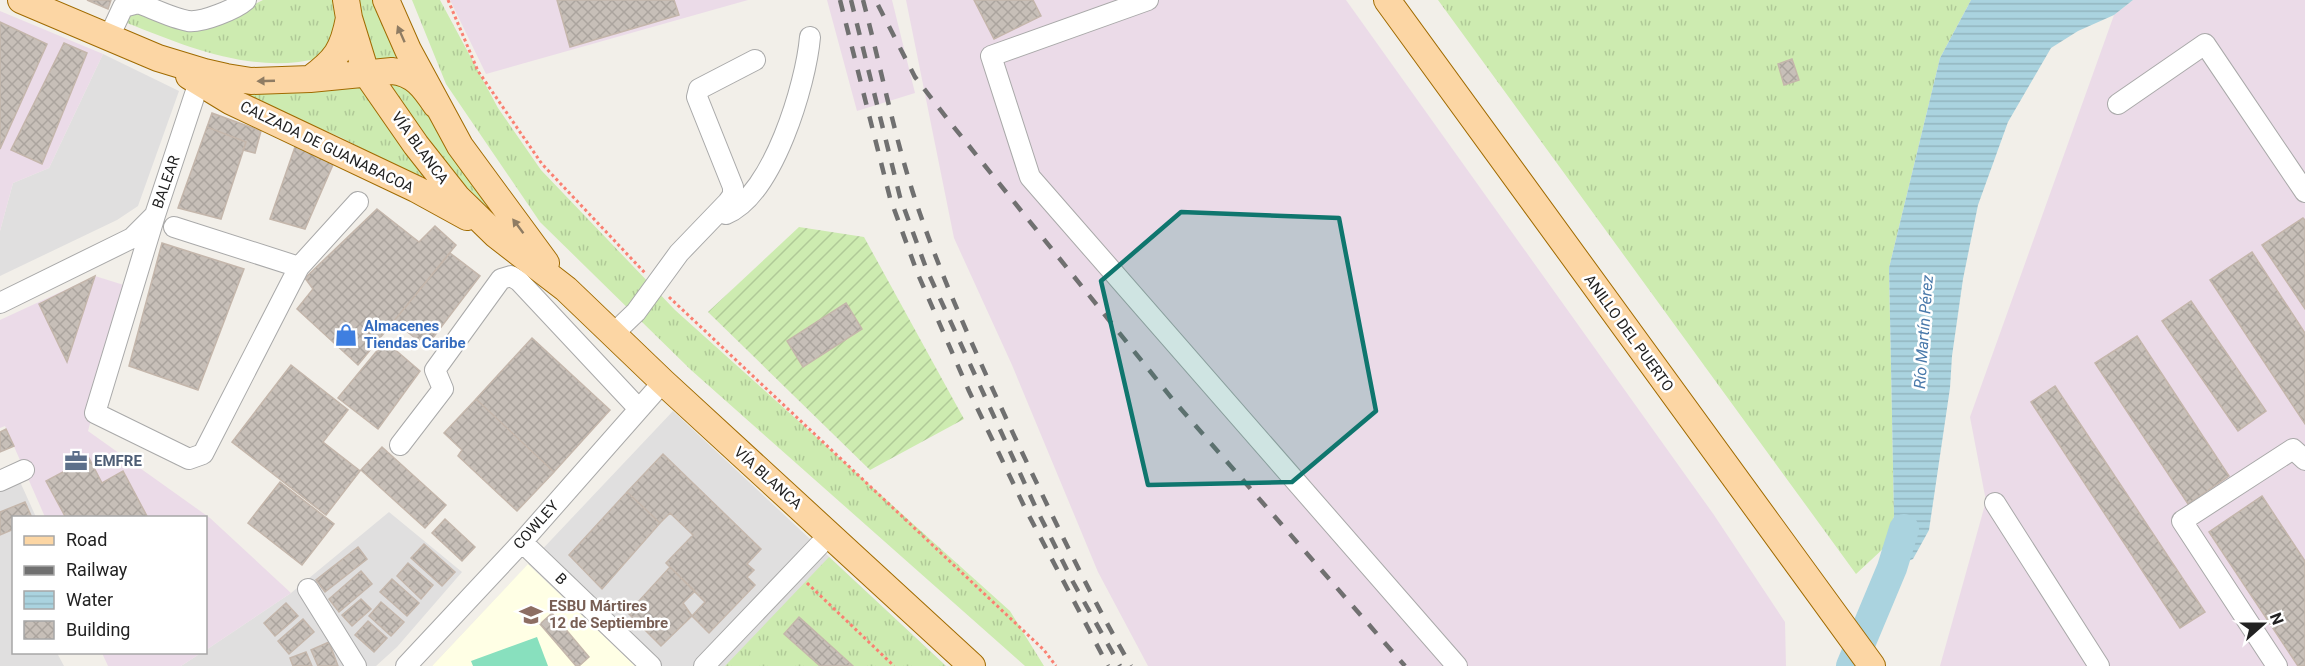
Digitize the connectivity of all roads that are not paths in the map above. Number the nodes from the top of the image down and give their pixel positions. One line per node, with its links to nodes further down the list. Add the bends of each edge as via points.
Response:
1 (21, 0): 6 (main road, CALZADA DE GUANABACOA)
2 (246, 0): 8 (street, via 211,17 190,22 131,3 123,7)
3 (386, 0): 16 (main road, VÍA BLANCA, one-way to 3)
4 (1148, 0): 42 (street, via 991,56 1030,177)
5 (1387, 0): 43 (main road, ANILLO DEL PUERTO)
6 (50, 5): 8 (main road, CALZADA DE GUANABACOA)
7 (348, 9): 12 (main road, VÍA BLANCA); 13 (main road, via 341,50)
8 (109, 37): 10 (main road, CALZADA DE GUANABACOA)
9 (810, 37): 20 (street, via 797,100 769,168 735,211)
10 (158, 58): 13 (main road, CALZADA DE GUANABACOA, one-way to 10, via 251,81); 14 (main road, CALZADA DE GUANABACOA)
11 (754, 60): 20 (street, via 699,89 698,105 733,187 733,195)
12 (366, 73): 13 (main road, CALZADA DE GUANABACOA); 16 (main road, CALZADA DE GUANABACOA, via 404,72 424,87); 22 (main road, VÍA BLANCA, via 440,177)
13 (310, 79)
14 (199, 82): 19 (street, BALEAR); 22 (main road, CALZADA DE GUANABACOA, via 280,126 416,189)
15 (2118, 104): 17 (street, via 2205,44)
16 (436, 105): 24 (main road, VÍA BLANCA, one-way to 16, via 483,180)
17 (2305, 192)
18 (358, 202): 23 (street)
19 (155, 215): 23 (street, via 95,413 189,459 203,454); 25 (street, BALEAR, via 132,238)
20 (714, 218): 26 (street, via 679,253 636,312)
21 (174, 227): 23 (street)
22 (496, 235): 24 (main road, VÍA BLANCA)
23 (299, 267)
24 (566, 289): 26 (main road, VÍA BLANCA)
25 (0, 303)
26 (612, 335): 27 (main road, VÍA BLANCA)
27 (663, 382): 28 (street, COWLEY); 34 (main road, VÍA BLANCA)
28 (639, 409): 29 (street, via 511,276 501,279 435,370 443,389); 35 (street, COWLEY)
29 (400, 445)
30 (2305, 460): 45 (street, via 2292,449 2182,521)
31 (24, 470): 32 (street)
32 (0, 481)
33 (1995, 503): 44 (street)
34 (830, 534): 40 (street); 41 (main road, VÍA BLANCA)
35 (522, 542): 38 (street, COWLEY); 39 (street, B)
36 (308, 590): 37 (street)
37 (357, 666)
38 (406, 666)
39 (651, 666)
40 (704, 666)
41 (972, 666)
42 (1457, 666)
43 (1872, 666)
44 (2099, 666)
45 (2277, 666)

